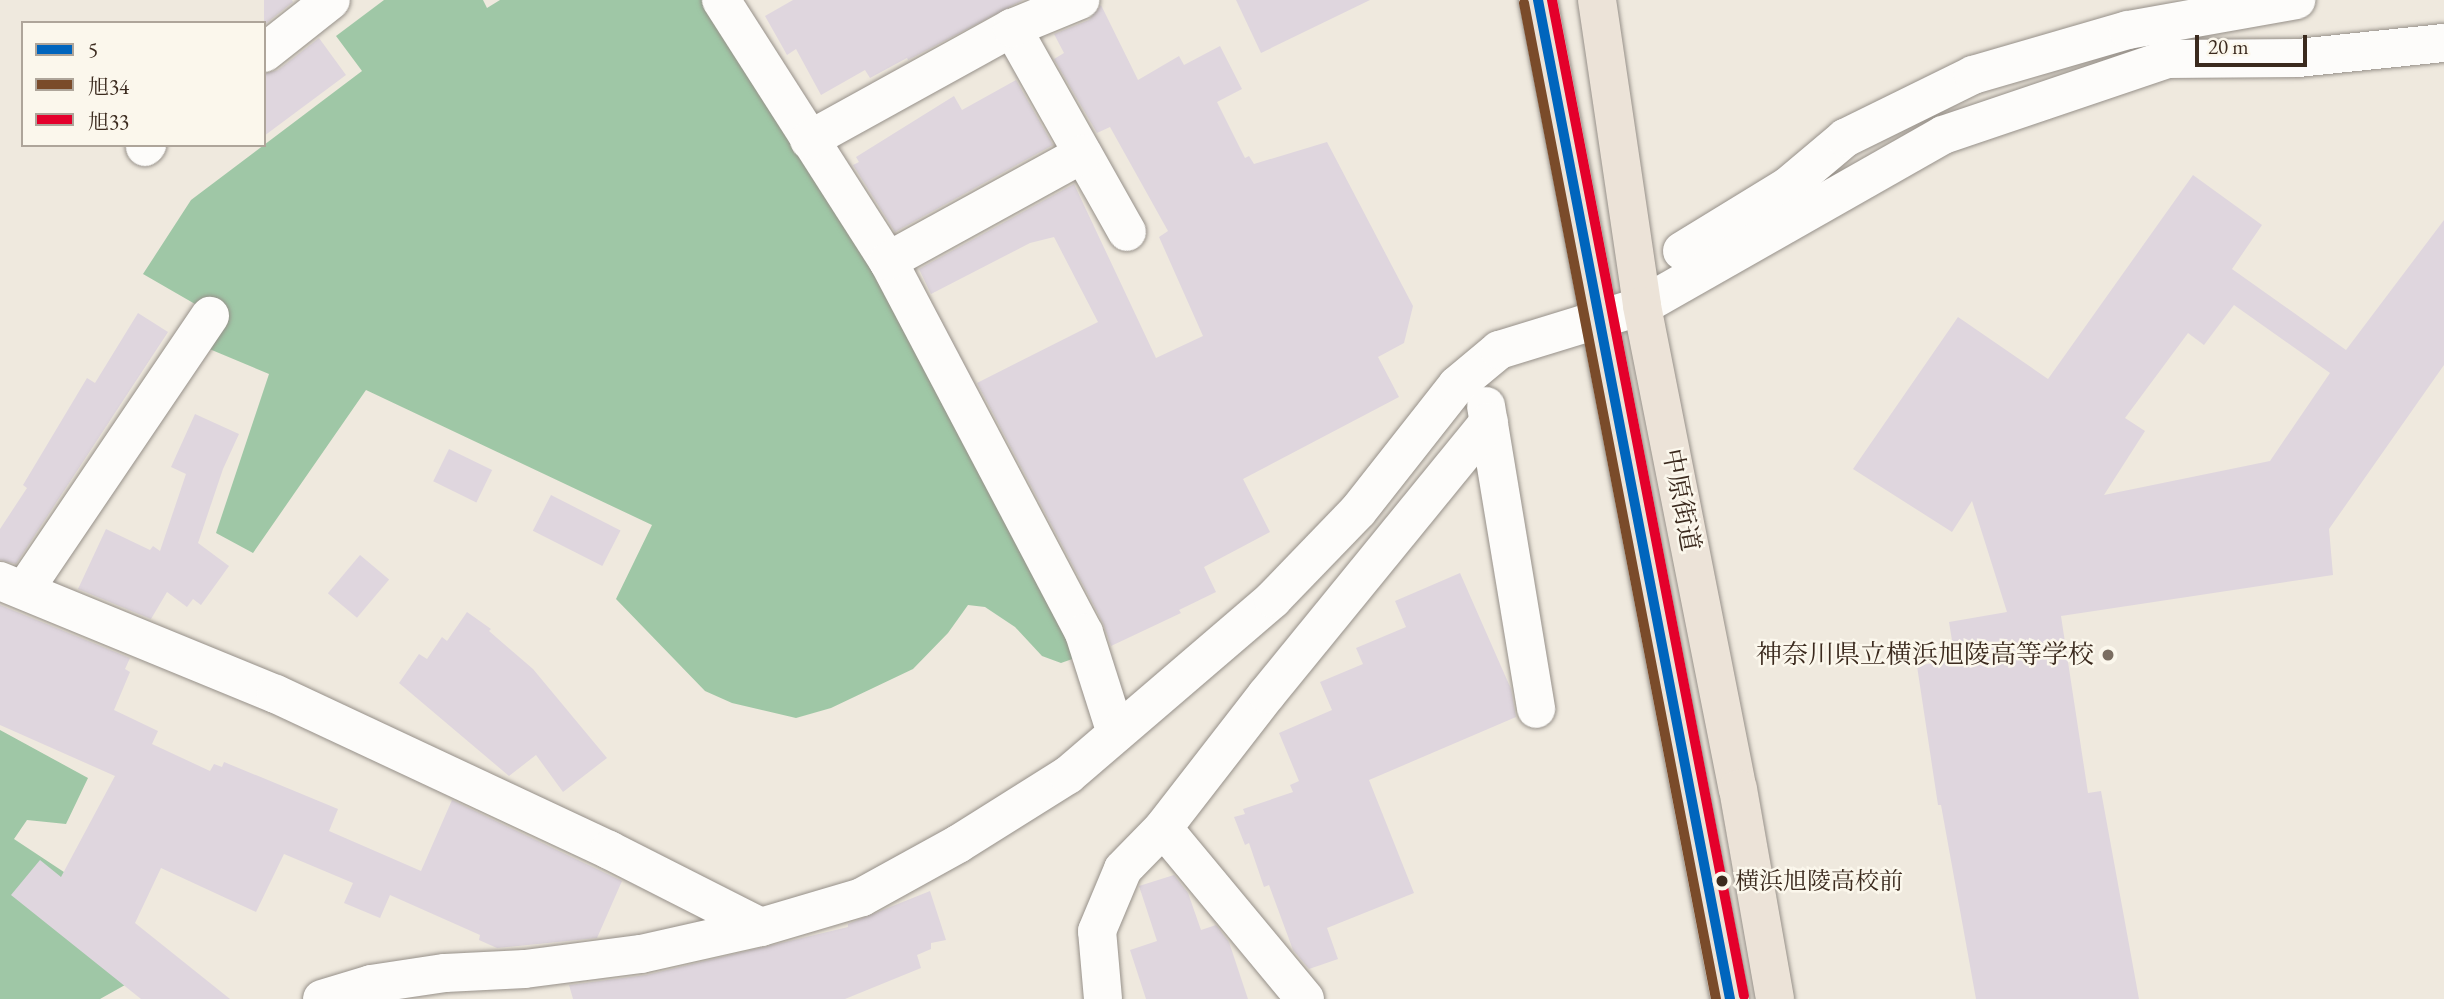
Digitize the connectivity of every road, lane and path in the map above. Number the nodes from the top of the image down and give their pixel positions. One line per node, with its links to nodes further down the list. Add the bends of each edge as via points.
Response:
1 (331, 0): 9 (street)
2 (1080, 0): 7 (street)
3 (1538, 0): 16 (main road, 中原街道)
4 (1597, 0): 15 (main road, 中原街道)
5 (2296, 0): 13 (street, via 2128,30 1973,75 1844,138 1788,186)
6 (729, 3): 10 (street)
7 (1012, 28): 10 (street); 11 (street)
8 (2444, 43): 15 (street, via 2298,58 2166,59 1943,135)
9 (266, 51)
10 (808, 140): 14 (street)
11 (1083, 154): 12 (street); 14 (street)
12 (1127, 232)
13 (1682, 251)
14 (888, 261): 22 (street, via 1084,633)
15 (1642, 306): 16 (street); 29 (main road, 中原街道)
16 (1597, 307): 18 (street, via 1499,350); 28 (main road, 中原街道)
17 (210, 316): 20 (street)
18 (1479, 366): 19 (street); 22 (street, via 1457,385 1358,511 1273,599)
19 (1489, 422): 21 (street); 23 (street)
20 (13, 585): 24 (street, via 276,694 609,850)
21 (1536, 709)
22 (1116, 733): 24 (street, via 1068,775 862,897)
23 (1163, 828): 26 (street, via 1123,869 1097,931); 27 (street)
24 (761, 927): 25 (street, via 641,954 525,969 445,973 371,984)
25 (322, 999)
26 (1103, 999)
27 (1306, 999)
28 (1730, 999)
29 (1775, 999)

